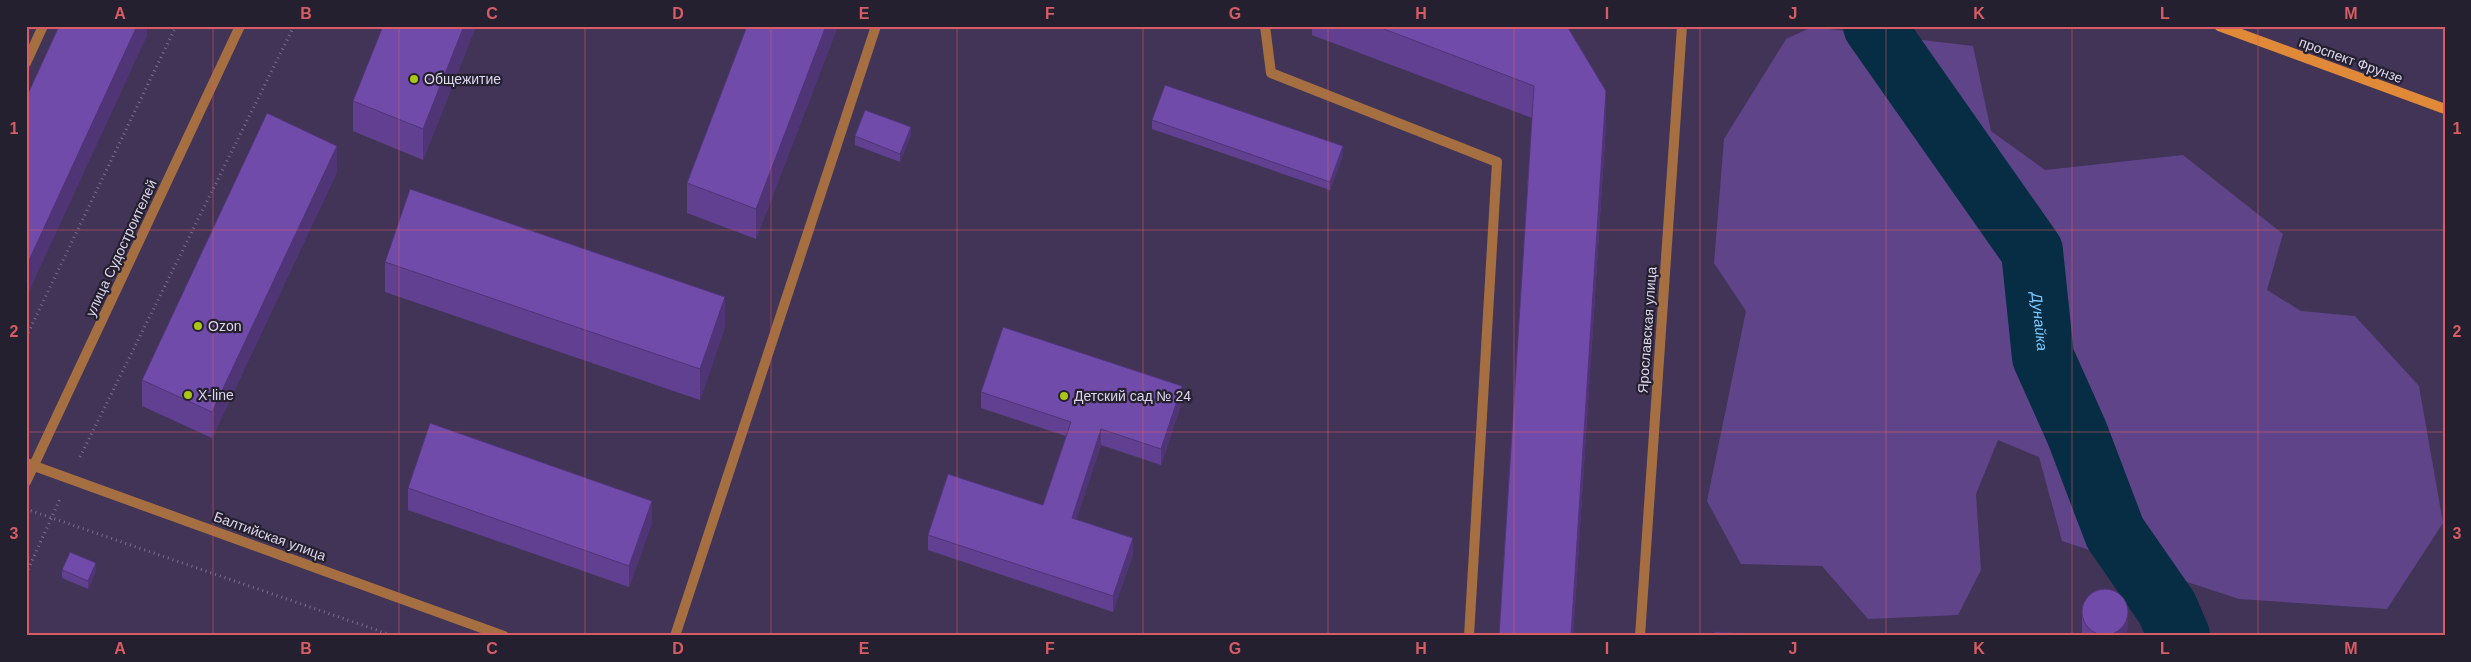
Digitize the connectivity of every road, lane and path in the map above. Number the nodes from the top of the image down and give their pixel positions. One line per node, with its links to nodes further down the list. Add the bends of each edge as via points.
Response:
1 (42, 26): 9 (street)
2 (176, 26): 11 (path)
3 (240, 26): 12 (street, улица Судостроителей)
4 (294, 26): 13 (path)
5 (876, 26): 21 (street)
6 (1265, 26): 22 (street, via 1271,73 1497,162)
7 (1682, 26): 23 (street, Ярославская улица)
8 (2219, 26): 10 (main road, проспект Фрунзе)
9 (26, 63)
10 (2445, 109)
11 (26, 337)
12 (30, 464): 13 (street, Балтийская улица); 14 (street, улица Судостроителей)
13 (70, 479): 16 (path); 20 (street, Балтийская улица)
14 (26, 482)
15 (26, 509): 16 (path)
16 (52, 518): 17 (path); 19 (path)
17 (26, 574)
18 (2445, 633): 24 (path)
19 (394, 636)
20 (504, 636)
21 (675, 636)
22 (1469, 636)
23 (1640, 636)
24 (2440, 636)

